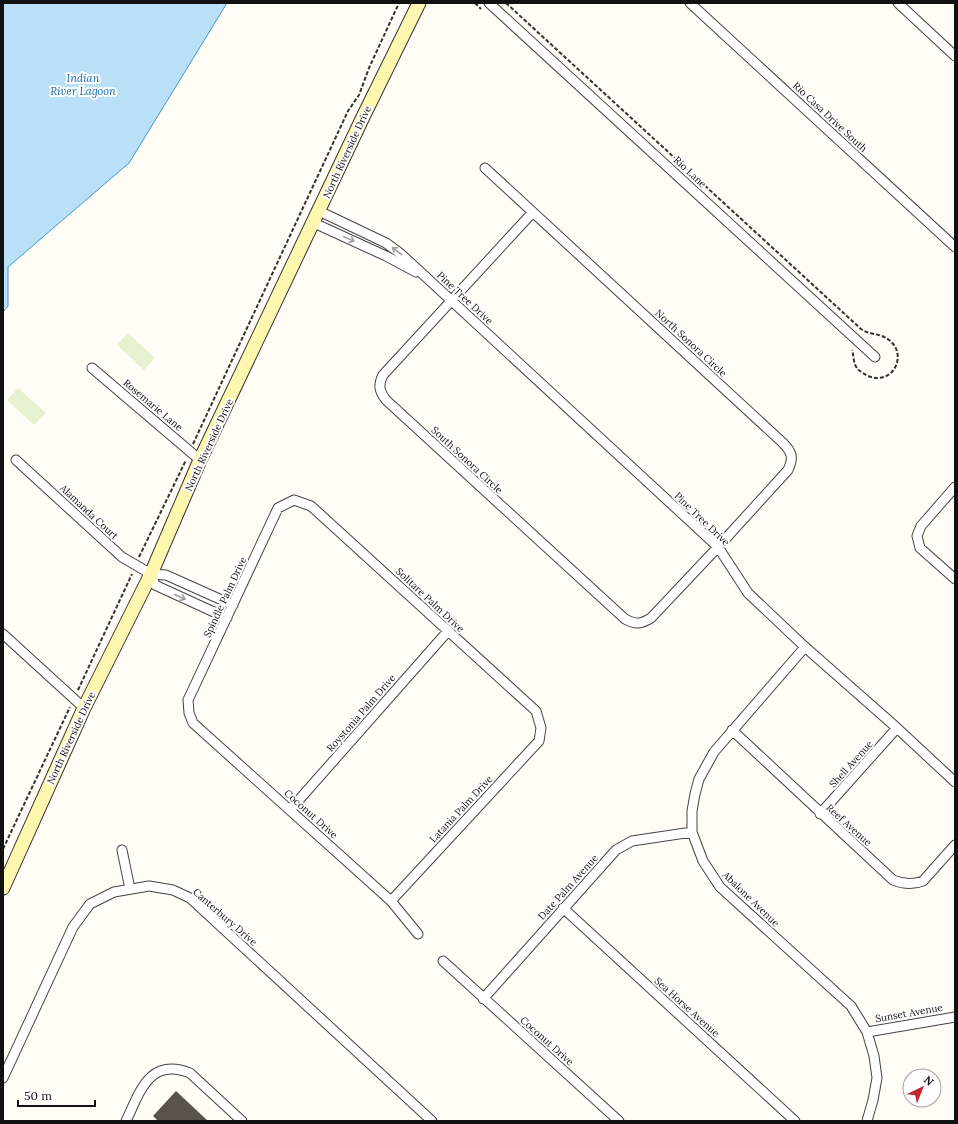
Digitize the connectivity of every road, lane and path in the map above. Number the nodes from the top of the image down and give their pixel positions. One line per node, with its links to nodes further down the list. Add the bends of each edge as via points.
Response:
1 (399, 3): 15 (path, via 359,95 348,111)
2 (419, 3): 9 (street, North Riverside Drive)
3 (489, 3): 13 (street, Rio Lane)
4 (690, 3): 10 (street, Rio Casa Drive South)
5 (898, 3): 6 (street)
6 (955, 56)
7 (485, 168): 8 (street, North Sonora Circle)
8 (533, 212): 12 (street, South Sonora Circle); 20 (street, North Sonora Circle, via 788,448 792,455 788,470)
9 (317, 217): 11 (street, Pine Tree Drive, one-way to 11); 11 (street, Pine Tree Drive, one-way to 9, via 386,243); 17 (street, North Riverside Drive)
10 (955, 247)
11 (426, 277): 12 (street, Pine Tree Drive)
12 (451, 300): 20 (street, Pine Tree Drive); 20 (street, South Sonora Circle, via 383,375 379,388 391,405 632,623 642,623 651,618)
13 (876, 357)
14 (92, 368): 15 (street, Rosemarie Lane)
15 (190, 451): 17 (street, Rosemarie Lane); 21 (path)
16 (16, 460): 21 (street, Alamanda Court, via 122,557)
17 (200, 460): 22 (street, North Riverside Drive)
18 (955, 488): 23 (street, via 921,526 917,536 920,548)
19 (294, 500): 24 (street, Spindle Palm Drive, via 278,508); 26 (street, Solitare Palm Drive, via 311,506)
20 (718, 548): 28 (street, Pine Tree Drive, via 748,593)
21 (136, 565): 22 (street, Alamanda Court); 29 (path)
22 (152, 574): 24 (street, via 166,575); 25 (street, one-way to 25, via 155,585); 30 (street, North Riverside Drive)
23 (955, 579)
24 (233, 605): 25 (street, Spindle Palm Drive)
25 (227, 618): 31 (street, Spindle Palm Drive, via 188,700)
26 (448, 631): 32 (street, Solitare Palm Drive, via 536,711); 36 (street, Roystonia Palm Drive)
27 (3, 634): 29 (street)
28 (805, 647): 33 (street, Pine Tree Drive); 34 (street, Abalone Avenue)
29 (74, 699): 30 (street); 40 (path)
30 (84, 708): 42 (street, North Riverside Drive)
31 (189, 713): 36 (street, Coconut Drive, via 193,722)
32 (541, 728): 44 (street, Latania Palm Drive, via 539,741)
33 (898, 728): 35 (street, Pine Tree Drive); 37 (street, Shell Avenue)
34 (732, 730): 37 (street, Reef Avenue); 38 (street, Abalone Avenue, via 714,752 699,779 693,805)
35 (955, 782)
36 (290, 810): 44 (street, Coconut Drive)
37 (820, 814): 39 (street, Reef Avenue, via 893,880 902,884 923,881)
38 (692, 832): 45 (street, Date Palm Avenue, via 632,840 616,850); 50 (street, Abalone Avenue, via 703,861 720,887 851,1006)
39 (955, 844)
40 (3, 849)
41 (122, 850): 43 (street)
42 (3, 888)
43 (130, 889): 51 (street, Canterbury Drive, via 114,892 90,904 73,928); 54 (street, Canterbury Drive, via 149,886 173,890 190,898)
44 (390, 902): 46 (street, Coconut Drive)
45 (563, 908): 48 (street, Date Palm Avenue); 56 (street, Sea Horse Avenue)
46 (418, 934)
47 (443, 961): 48 (street, Coconut Drive)
48 (483, 999): 55 (street, Coconut Drive)
49 (955, 1017): 50 (street, Sunset Avenue)
50 (867, 1032): 57 (street, Abalone Avenue, via 877,1078)
51 (3, 1078)
52 (126, 1121): 53 (street, via 150,1076 162,1070 180,1069 190,1073)
53 (242, 1121)
54 (432, 1121)
55 (619, 1121)
56 (795, 1121)
57 (867, 1121)

